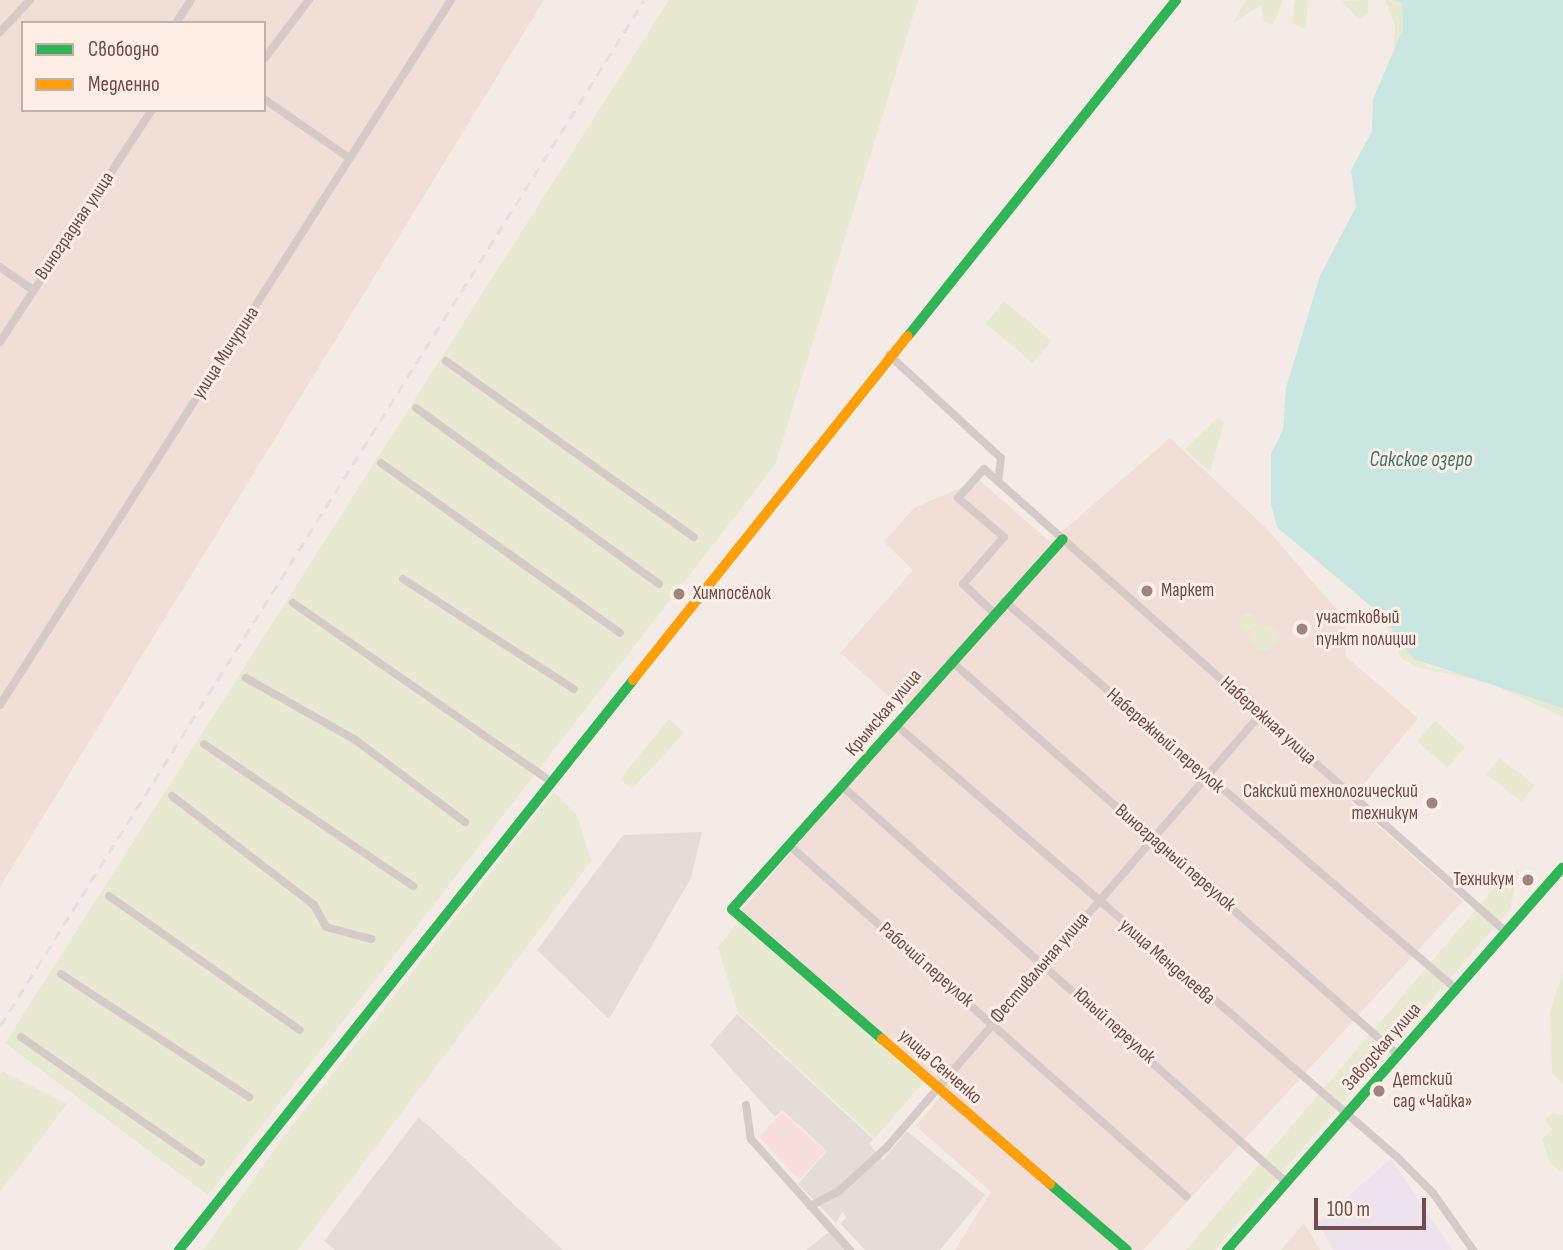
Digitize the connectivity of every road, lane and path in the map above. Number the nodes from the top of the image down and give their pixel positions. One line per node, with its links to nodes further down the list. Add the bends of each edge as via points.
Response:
1 (30, 0): 7 (street)
2 (191, 0): 6 (street)
3 (309, 0): 8 (street)
4 (451, 0): 11 (street, улица Мичурина)
5 (1176, 0): 15 (main road)
6 (177, 21)
7 (0, 32)
8 (266, 55)
9 (266, 100): 11 (street)
10 (151, 112): 13 (street, Виноградная улица)
11 (348, 157): 31 (street, улица Мичурина)
12 (0, 267): 13 (street)
13 (33, 290): 14 (street, Виноградная улица)
14 (0, 342)
15 (889, 355): 19 (street, via 1001,458); 36 (main road)
16 (446, 361): 20 (street)
17 (416, 408): 23 (street)
18 (381, 463): 27 (street)
19 (998, 481): 21 (street, Набережная улица); 26 (street, via 984,469 958,498 1004,537 963,584)
20 (694, 537)
21 (1063, 539): 24 (main road, Крымская улица); 32 (street, Набережная улица)
22 (404, 579): 30 (street)
23 (659, 584)
24 (1004, 600): 26 (main road, Крымская улица); 35 (street, Набережный переулок)
25 (293, 603): 36 (street)
26 (993, 612): 28 (main road, Крымская улица)
27 (620, 633)
28 (951, 661): 33 (main road, Крымская улица); 40 (street, Виноградный переулок)
29 (246, 678): 39 (street, via 354,739)
30 (574, 689)
31 (0, 705)
32 (1259, 716): 35 (street, Фестивальная улица); 47 (street, Набережная улица)
33 (895, 724): 37 (main road, Крымская улица); 45 (street, улица Менделеева)
34 (204, 744): 43 (street)
35 (1207, 776): 40 (street, Фестивальная улица); 51 (street, Набережный переулок)
36 (549, 780): 63 (main road)
37 (844, 788): 41 (main road, Крымская улица); 49 (street, Юный переулок)
38 (172, 796): 48 (street, via 314,905 326,927)
39 (465, 822)
40 (1152, 839): 45 (street, Фестивальная улица); 55 (street, Виноградный переулок)
41 (790, 846): 46 (main road, Крымская улица); 52 (street, Рабочий переулок)
42 (1563, 867): 47 (main road, Заводская улица)
43 (413, 886)
44 (109, 896): 53 (street)
45 (1098, 902): 49 (street, Фестивальная улица); 59 (street, улица Менделеева)
46 (732, 909): 56 (main road, улица Сенченко)
47 (1504, 931): 51 (main road, Заводская улица)
48 (371, 939)
49 (1044, 964): 52 (street, Фестивальная улица); 61 (street, Юный переулок)
50 (61, 974): 57 (street)
51 (1456, 989): 55 (main road, Заводская улица)
52 (993, 1024): 56 (street, Фестивальная улица); 62 (street, Рабочий переулок)
53 (300, 1030)
54 (21, 1037): 60 (street)
55 (1399, 1056): 59 (main road, Заводская улица)
56 (938, 1088): 64 (street, Фестивальная улица, via 887,1147 839,1191); 68 (main road, улица Сенченко)
57 (249, 1097)
58 (746, 1105): 64 (street, via 751,1139)
59 (1344, 1116): 61 (main road, Заводская улица); 70 (street, улица Менделеева, via 1428,1187)
60 (201, 1162)
61 (1287, 1183): 69 (main road, Заводская улица)
62 (1186, 1196)
63 (216, 1202): 65 (main road); 66 (main road)
64 (810, 1206): 67 (street)
65 (179, 1250)
66 (190, 1250)
67 (850, 1250)
68 (1127, 1250)
69 (1227, 1250)
70 (1473, 1250)

